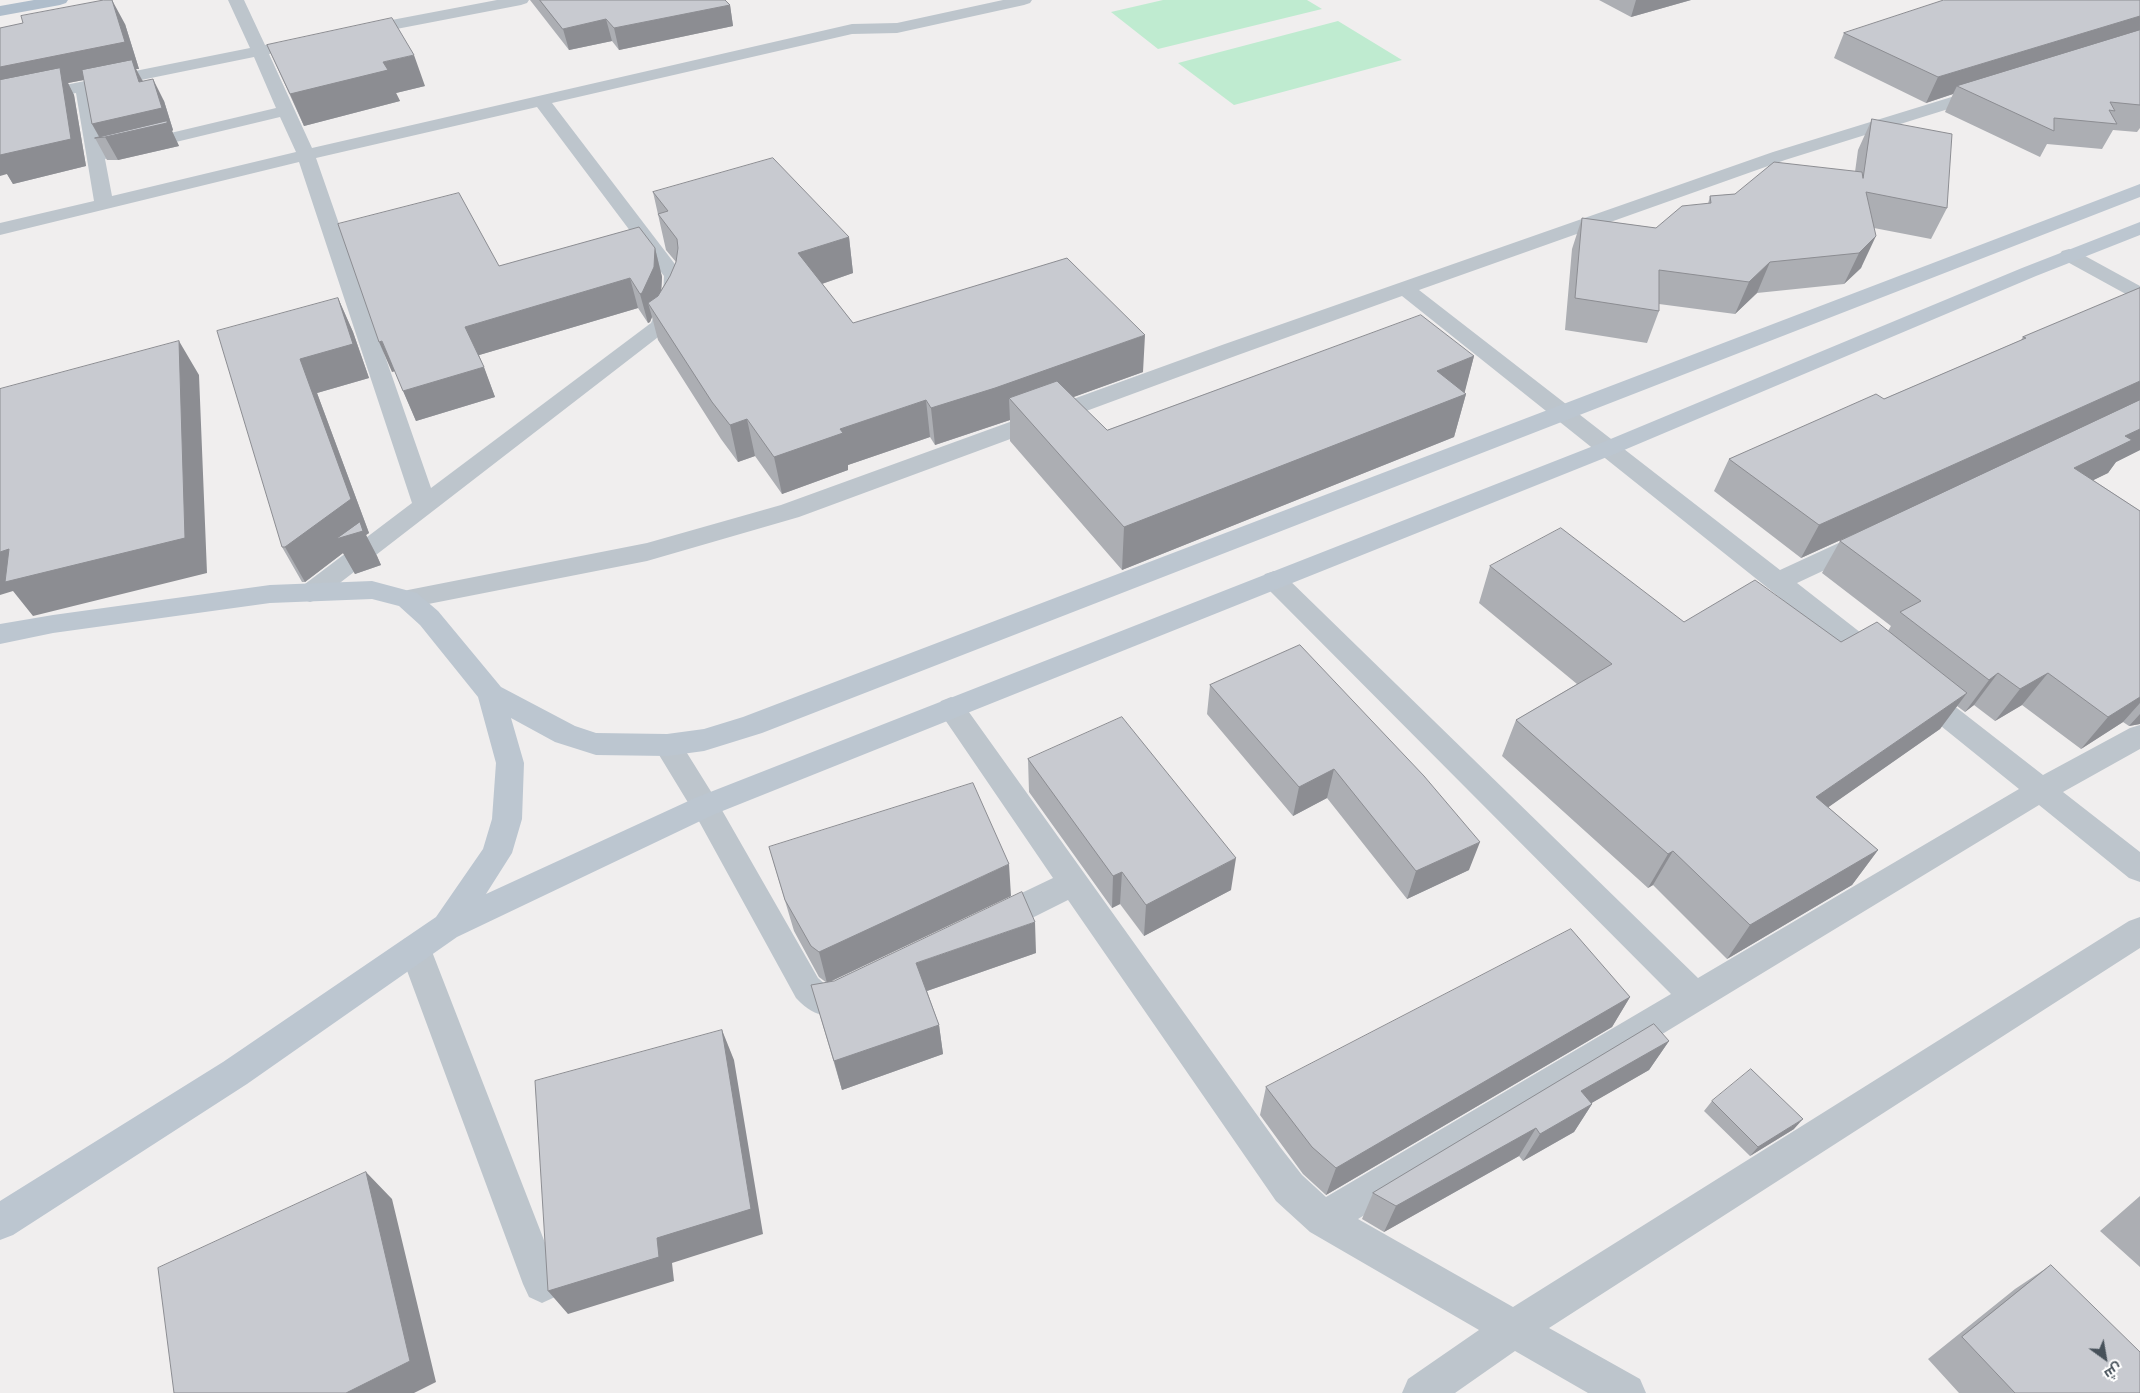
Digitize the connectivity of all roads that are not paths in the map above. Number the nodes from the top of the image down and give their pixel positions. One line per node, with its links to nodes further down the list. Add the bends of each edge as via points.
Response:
1 (60, 0): 5 (main road)
2 (236, 0): 8 (street)
3 (520, 0): 6 (street)
4 (1024, 0): 11 (street, via 897,28 852,29)
5 (0, 11)
6 (346, 34)
7 (287, 46): 8 (street)
8 (258, 52): 10 (street); 13 (street)
9 (2007, 85): 21 (street, via 1779,156)
10 (83, 87): 12 (street); 15 (street)
11 (541, 101): 14 (street); 25 (street, via 674,276 674,299 659,327)
12 (0, 103)
13 (286, 111): 14 (street); 15 (street)
14 (306, 155): 17 (street); 25 (street)
15 (95, 156): 17 (street)
16 (2140, 190): 23 (street)
17 (104, 204): 19 (street)
18 (2140, 228): 20 (street)
19 (0, 229)
20 (2069, 256): 22 (street); 24 (street)
21 (1404, 288): 23 (street); 30 (street, via 790,511 647,552)
22 (2140, 294)
23 (1561, 413): 24 (street); 35 (street, via 752,725 704,740)
24 (1609, 448): 27 (street); 28 (street)
25 (425, 505): 29 (street)
26 (1883, 532): 28 (street)
27 (1274, 580): 33 (street); 45 (street)
28 (1777, 582): 36 (street)
29 (310, 592): 30 (street, via 372,590); 31 (street, via 270,594)
30 (408, 599): 32 (street, via 429,618)
31 (0, 634)
32 (491, 694): 35 (street, via 565,734 596,744); 40 (street, via 510,763 507,819 497,853)
33 (951, 708): 37 (street); 39 (street)
34 (2140, 736): 36 (street)
35 (667, 746): 37 (street)
36 (2041, 790): 38 (street); 45 (street)
37 (705, 806): 40 (street); 44 (street, via 812,995 818,1000 829,1000)
38 (2140, 869)
39 (1073, 883): 41 (street); 46 (street, via 1267,1159 1289,1188)
40 (446, 928): 43 (street)
41 (974, 931)
42 (2140, 931): 49 (street)
43 (415, 949): 47 (street, via 235,1073); 48 (street)
44 (876, 978)
45 (1696, 996): 46 (street)
46 (1323, 1219): 49 (street)
47 (0, 1222)
48 (542, 1284)
49 (1514, 1328): 50 (street); 51 (street)
50 (1422, 1393)
51 (1626, 1393)

